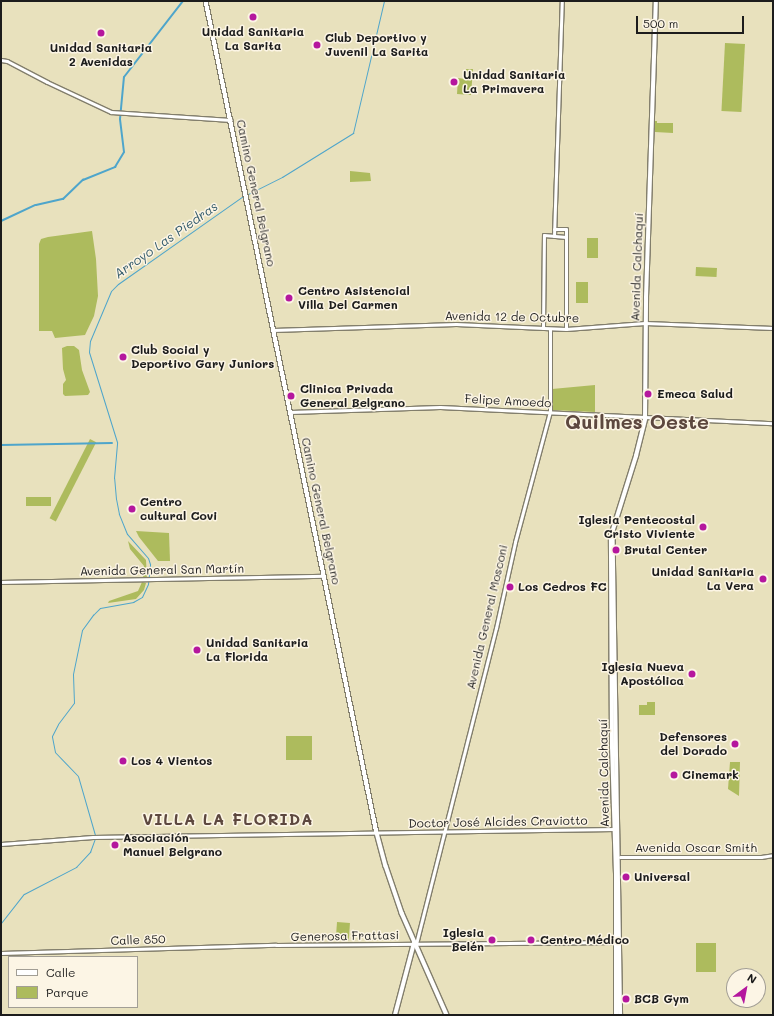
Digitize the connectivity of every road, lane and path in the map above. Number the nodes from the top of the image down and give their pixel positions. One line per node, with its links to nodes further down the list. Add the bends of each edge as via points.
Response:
1 (206, 1): 5 (main road, Camino General Belgrano)
2 (563, 1): 6 (main road)
3 (656, 1): 9 (main road, Avenida Calchaquí)
4 (1, 60): 5 (main road, via 109,111)
5 (231, 120): 14 (main road, Camino General Belgrano)
6 (555, 229): 7 (main road); 8 (main road, via 566,229)
7 (554, 236): 8 (main road); 10 (main road, via 544,235)
8 (566, 237): 13 (main road)
9 (645, 323): 11 (main road, Avenida 12 de Octubre); 13 (main road, Avenida 12 de Octubre); 17 (main road, Avenida Calchaquí)
10 (543, 328): 12 (main road, Avenida 12 de Octubre); 14 (main road, Avenida 12 de Octubre, via 456,324)
11 (773, 328)
12 (550, 329): 13 (main road, Avenida 12 de Octubre); 16 (main road, Avenida General Mosconi)
13 (566, 329)
14 (274, 330): 15 (main road, Camino General Belgrano)
15 (290, 412): 16 (main road, Felipe Amoedo, via 437,407); 20 (main road, Camino General Belgrano)
16 (549, 413): 17 (main road, Felipe Amoedo); 24 (main road, Avenida General Mosconi)
17 (645, 416): 18 (main road, Felipe Amoedo); 19 (main road, Avenida Calchaquí, via 636,456)
18 (773, 423)
19 (613, 530): 22 (main road, Avenida Calchaquí); 22 (main road, Avenida Calchaquí, via 613,798)
20 (324, 576): 21 (main road, Avenida General San Martín); 25 (main road, Camino General Belgrano)
21 (1, 582)
22 (617, 821): 23 (main road, Avenida Calchaquí)
23 (617, 829): 24 (main road, Doctor José Alcides Craviotto); 26 (main road, Avenida Calchaquí); 29 (main road, Avenida Calchaquí)
24 (444, 832): 25 (main road, Doctor José Alcides Craviotto); 32 (main road, Avenida General Mosconi)
25 (377, 833): 27 (main road, Doctor José Alcides Craviotto, via 93,837); 32 (main road, Camino General Belgrano, via 393,889)
26 (615, 840): 29 (main road); 30 (main road, Avenida Calchaquí)
27 (1, 844)
28 (773, 855): 29 (main road, Avenida Oscar Smith)
29 (618, 857): 31 (main road, Avenida Calchaquí)
30 (615, 942): 31 (main road, Generosa Frattasi); 32 (main road, Generosa Frattasi); 37 (main road, Avenida Calchaquí)
31 (620, 942): 38 (main road, Avenida Calchaquí)
32 (414, 944): 33 (main road, Generosa Frattasi); 35 (main road, Avenida General Mosconi); 36 (main road, Camino General Belgrano)
33 (276, 945): 34 (main road, Calle 850)
34 (1, 953)
35 (396, 1015)
36 (447, 1015)
37 (616, 1015)
38 (621, 1015)

